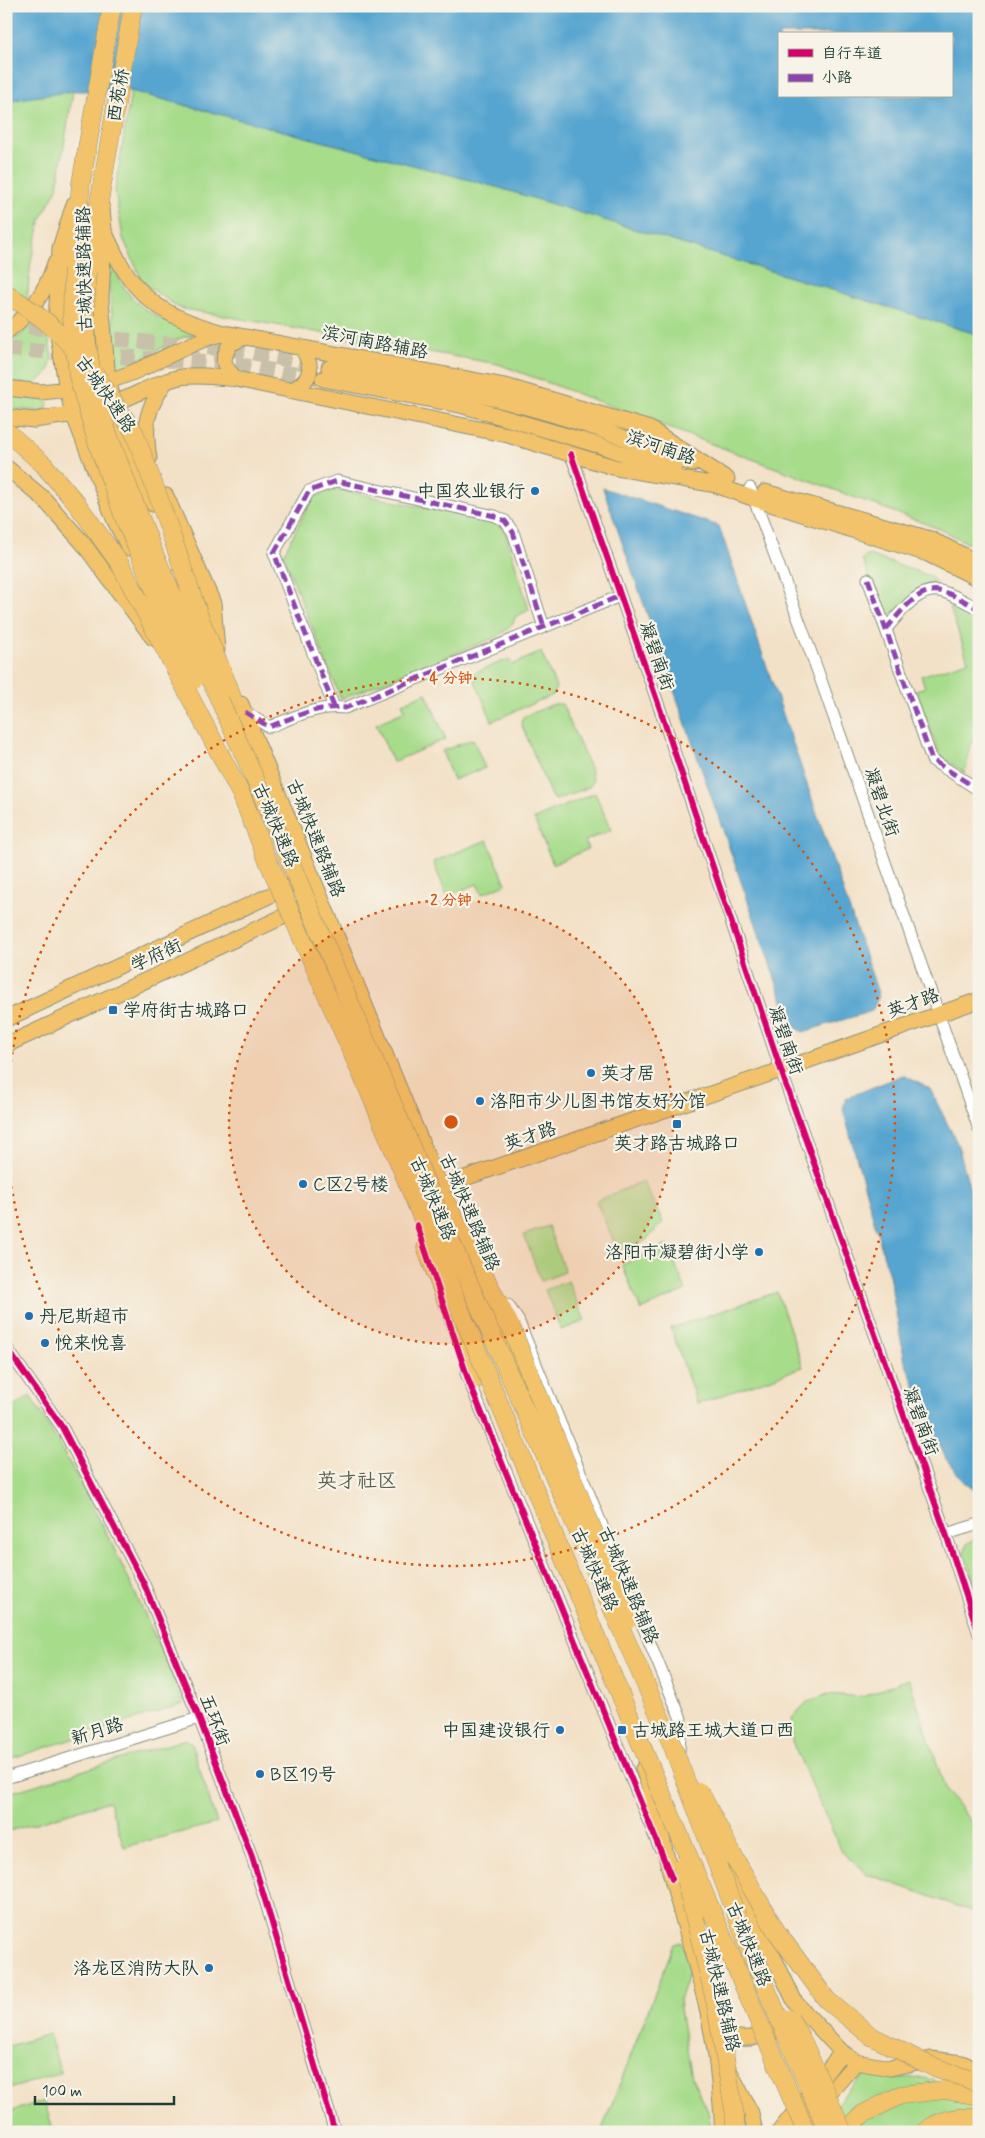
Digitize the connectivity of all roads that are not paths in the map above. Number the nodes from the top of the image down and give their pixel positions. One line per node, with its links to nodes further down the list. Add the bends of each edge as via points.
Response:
1 (112, 6): 3 (highway, 西苑桥)
2 (133, 6): 4 (highway, 西苑桥)
3 (81, 183): 6 (main road, 古城快速路辅路); 7 (highway, 西苑桥)
4 (102, 188): 5 (main road, 古城快速路辅路); 7 (highway, 西苑桥)
5 (104, 230): 10 (main road, via 125,272 142,293 164,311 186,322); 16 (main road, 古城快速路辅路, via 101,300)
6 (60, 248): 9 (main road, via 38,301); 18 (main road, 古城快速路辅路, via 56,323)
7 (80, 271): 39 (highway, bridge, via 95,393 107,432 155,556); 41 (highway, bridge, via 72,318 78,376 97,442 125,520)
8 (6, 293): 39 (highway, 古城快速路, bridge, via 41,317 69,342 104,386 134,432 199,616 229,688)
9 (6, 332)
10 (224, 333): 11 (main road, 滨河南路辅路); 16 (main road, 滨河南路辅路)
11 (245, 337): 12 (main road, 滨河南路辅路); 14 (main road, via 230,344 224,356 225,368)
12 (301, 347): 19 (main road, via 309,358 309,372 303,385); 26 (main road, 滨河南路辅路, via 505,386 650,429)
13 (326, 374): 26 (main road, 滨河南路, via 432,385 522,407 641,443)
14 (236, 379): 15 (main road, via 198,376); 19 (main road)
15 (166, 381): 20 (main road); 35 (main road, via 154,397 148,414 145,430 149,459 213,603)
16 (108, 382): 18 (main road, 滨河南路辅路); 20 (main road, 古城快速路辅路)
17 (6, 388): 18 (main road, 滨河南路辅路, via 42,392)
18 (67, 390): 21 (main road, 古城快速路辅路)
19 (290, 392): 24 (main road, via 508,435)
20 (113, 404): 21 (main road); 35 (main road, 古城快速路辅路, via 147,491)
21 (74, 416): 22 (main road, via 34,420); 36 (main road, 古城快速路辅路)
22 (6, 417)
23 (6, 431): 41 (highway, 古城快速路, bridge, via 43,464 120,564)
24 (571, 454): 26 (main road, via 617,468); 31 (street, 凝碧南街)
25 (6, 466): 36 (main road, via 43,498 82,542)
26 (722, 482): 27 (main road, 滨河南路)
27 (752, 493): 28 (main road, 滨河南路, via 930,539); 30 (main road, 滨河南路, via 928,554); 48 (street, 凝碧北街)
28 (979, 563)
29 (868, 579): 34 (street)
30 (979, 579)
31 (620, 596): 33 (street); 51 (street, 凝碧南街)
32 (979, 609): 34 (street, via 936,590 911,602)
33 (544, 627): 37 (street, via 345,708); 37 (street, via 513,532 505,520 338,481 309,491 274,553)
34 (886, 629): 40 (street, via 932,760)
35 (217, 650): 38 (main road, 古城快速路辅路)
36 (181, 674): 43 (main road, 古城快速路辅路)
37 (334, 707): 38 (street, via 305,712 269,727)
38 (245, 712): 42 (main road, 古城快速路辅路)
39 (259, 788): 60 (highway, 古城快速路, bridge, via 461,1265)
40 (979, 790)
41 (241, 794): 62 (highway, 古城快速路, bridge, via 375,1105)
42 (311, 874): 43 (main road, 学府街); 44 (main road, 古城快速路辅路)
43 (275, 894): 45 (main road, 古城快速路辅路); 49 (main road, 学府街)
44 (321, 900): 45 (main road, 学府街); 53 (main road, 古城快速路辅路)
45 (285, 916): 50 (main road, 学府街); 54 (main road, 古城快速路辅路)
46 (979, 1000): 48 (main road, 英才路)
47 (979, 1007): 48 (main road, 英才路)
48 (940, 1017): 51 (main road, 英才路); 52 (street, 凝碧北街)
49 (6, 1019)
50 (6, 1045)
51 (782, 1073): 53 (main road, 英才路); 57 (street, 凝碧南街)
52 (979, 1128)
53 (441, 1192): 54 (main road, 英才路); 60 (main road, 古城快速路辅路); 60 (highway, bridge, via 510,1327 639,1642)
54 (414, 1217): 62 (highway, bridge, via 476,1379 603,1676); 65 (main road, 古城快速路辅路, via 649,1786)
55 (6, 1347): 59 (street, 五环街, via 62,1427 144,1584)
56 (979, 1524): 57 (street)
57 (946, 1534): 58 (street, 凝碧南街)
58 (979, 1634)
59 (199, 1718): 61 (street, 新月路); 74 (street, 五环街, via 252,1857)
60 (675, 1747): 63 (highway, 古城快速路, bridge); 64 (main road, 古城快速路辅路); 71 (highway, bridge, via 776,1931 827,2000 871,2036 929,2065)
61 (6, 1778)
62 (658, 1785): 69 (highway, 古城快速路, bridge); 76 (highway, bridge, via 688,1887 715,2000 735,2116)
63 (752, 1956): 81 (highway, 古城快速路, bridge); 82 (highway, bridge, via 802,2040)
64 (795, 2002): 65 (main road, via 788,2025 765,2036 730,2036); 67 (main road, 古城快速路辅路)
65 (710, 2020): 66 (main road, 古城快速路辅路)
66 (716, 2050): 75 (main road, 古城快速路辅路); 77 (main road, via 742,2093)
67 (842, 2052): 68 (main road, 古城快速路辅路); 78 (main road)
68 (856, 2062): 70 (main road, 古城快速路辅路, via 890,2068 931,2059 962,2063); 79 (main road)
69 (778, 2064): 79 (highway, bridge); 80 (highway, 古城快速路, bridge)
70 (979, 2071)
71 (979, 2083)
72 (979, 2096): 82 (highway, via 944,2090 901,2095 863,2114)
73 (979, 2118): 83 (highway, via 962,2116 933,2125)
74 (335, 2132)
75 (722, 2132)
76 (734, 2132)
77 (755, 2132)
78 (779, 2132)
79 (797, 2132)
80 (806, 2132)
81 (828, 2132)
82 (844, 2132)
83 (924, 2132)

